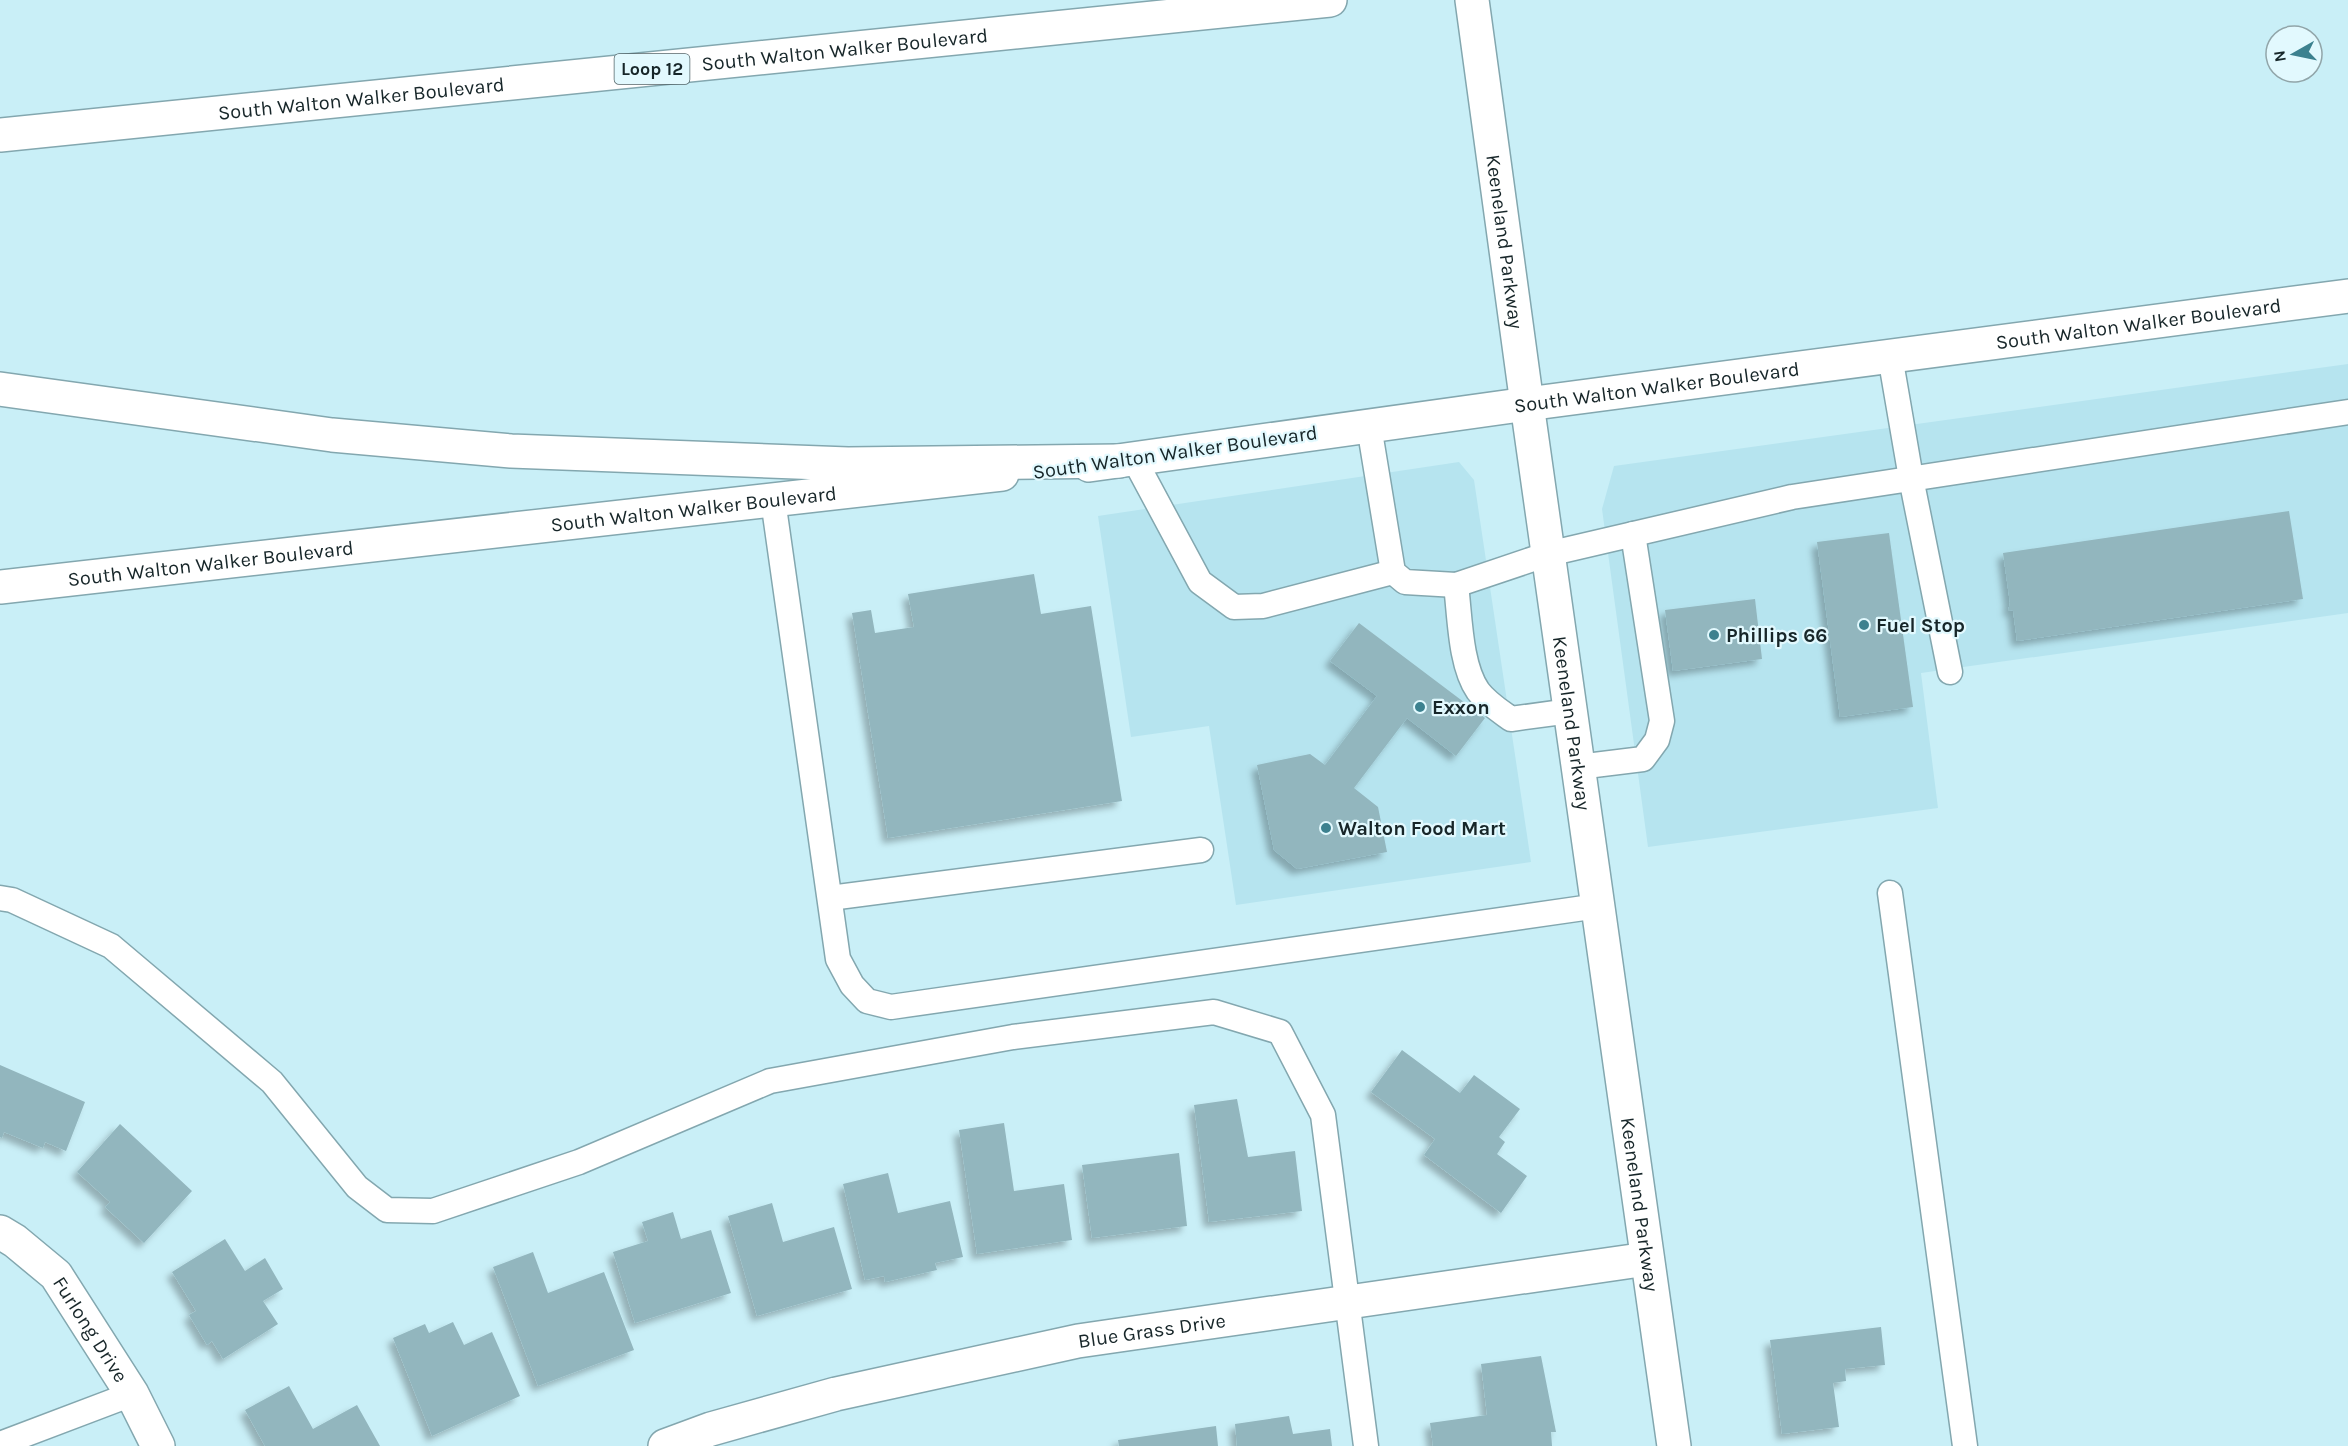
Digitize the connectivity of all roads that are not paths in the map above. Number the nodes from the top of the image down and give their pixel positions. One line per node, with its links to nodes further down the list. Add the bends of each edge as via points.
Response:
1 (1472, 0): 7 (main road, Keeneland Parkway)
2 (1317, 1): 3 (main road, South Walton Walker Boulevard / Loop 12)
3 (0, 135)
4 (2348, 296): 5 (main road, South Walton Walker Boulevard)
5 (1890, 356): 7 (main road, South Walton Walker Boulevard); 11 (lane)
6 (0, 389): 10 (main road, via 332,435 511,451 848,464)
7 (1527, 404): 9 (main road, South Walton Walker Boulevard); 14 (main road, Keeneland Parkway)
8 (2348, 412): 11 (lane)
9 (1369, 426): 10 (main road, South Walton Walker Boulevard); 15 (lane)
10 (1126, 460): 12 (main road, South Walton Walker Boulevard); 15 (lane, via 1200,582 1234,607 1263,606)
11 (1911, 478): 13 (lane, via 1792,497); 18 (lane)
12 (773, 500): 17 (main road, South Walton Walker Boulevard); 24 (lane)
13 (1633, 534): 14 (lane); 20 (lane, via 1662,721 1657,740 1643,759)
14 (1548, 554): 16 (lane); 19 (main road, Keeneland Parkway)
15 (1394, 572): 16 (lane, via 1405,582)
16 (1456, 585): 19 (lane, via 1466,664 1478,691 1511,719)
17 (0, 587)
18 (1950, 672)
19 (1570, 711): 20 (main road, Keeneland Parkway)
20 (1578, 767): 25 (main road, Keeneland Parkway)
21 (1201, 850): 24 (lane)
22 (1890, 893): 35 (lane)
23 (0, 898): 28 (lane, via 111,946 272,1082 357,1187 387,1210 433,1211 579,1162 770,1081 1012,1037 1214,1012 1280,1032 1323,1115)
24 (830, 898): 25 (lane, via 838,958 852,985 867,1001 891,1008)
25 (1598, 906): 27 (main road, Keeneland Parkway)
26 (0, 1232): 29 (main road, Furlong Drive, via 56,1275)
27 (1647, 1259): 28 (main road, Blue Grass Drive); 34 (main road, Keeneland Parkway)
28 (1346, 1302): 32 (main road, Blue Grass Drive, via 1078,1341 836,1394); 33 (lane)
29 (132, 1394): 30 (lane); 31 (main road, Furlong Drive)
30 (0, 1444)
31 (158, 1446)
32 (665, 1446)
33 (1365, 1446)
34 (1674, 1446)
35 (1965, 1446)

